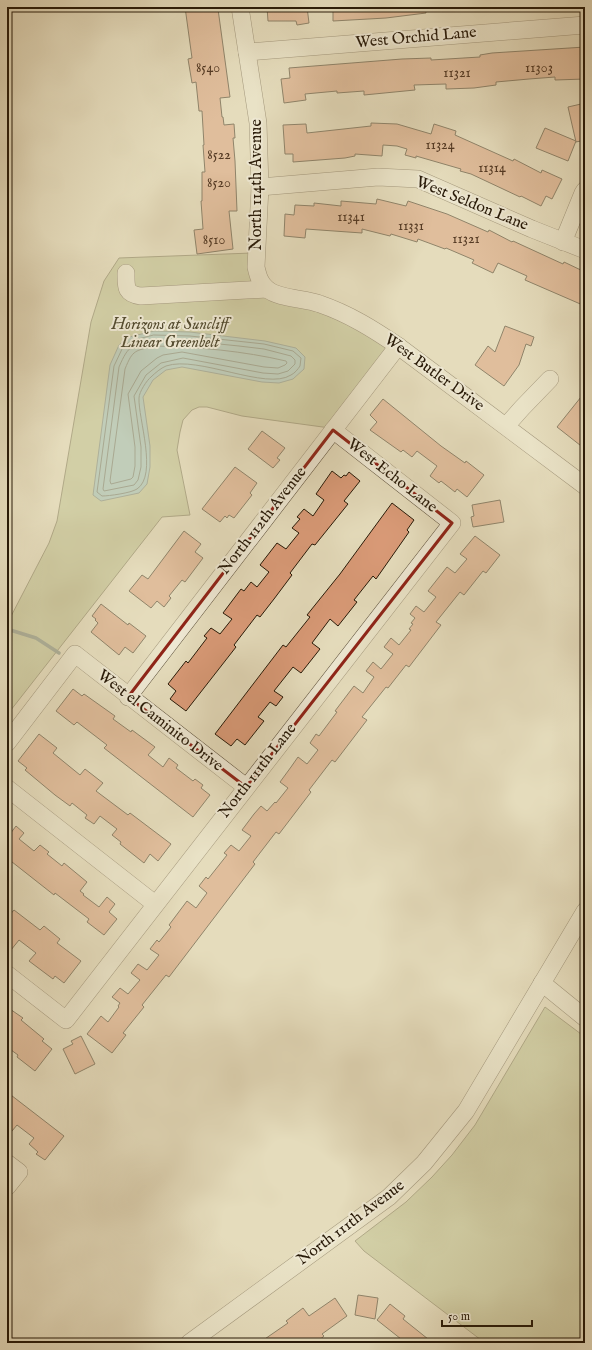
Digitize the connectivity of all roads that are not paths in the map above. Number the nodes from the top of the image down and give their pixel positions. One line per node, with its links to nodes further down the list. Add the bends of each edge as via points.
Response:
1 (240, 7): 3 (street, North 114th Avenue)
2 (585, 25): 3 (street, West Orchid Lane)
3 (247, 52): 4 (street, North 114th Avenue, via 258,122)
4 (260, 187): 6 (street, West Seldon Lane, via 378,177 418,179); 9 (street, North 114th Avenue, via 256,267 259,279)
5 (585, 190): 6 (street)
6 (563, 242): 7 (street, West Seldon Lane)
7 (585, 250)
8 (126, 273): 9 (street, via 128,291 140,296)
9 (267, 289): 10 (street, West Butler Drive, via 275,294 318,303 340,312 371,327)
10 (398, 346): 12 (street, West Butler Drive); 13 (street, North 112th Avenue)
11 (550, 379): 12 (street)
12 (506, 426): 14 (street, West Butler Drive)
13 (333, 430): 15 (street, West Echo Lane); 16 (street, North 112th Avenue)
14 (585, 486)
15 (452, 523): 18 (street, North 111th Lane)
16 (128, 697): 17 (street, West el Caminito Drive, via 74,654); 18 (street, West el Caminito Drive)
17 (7, 743)
18 (246, 787): 20 (street, North 111th Lane)
19 (7, 788): 20 (street)
20 (155, 904): 22 (street, North 111th Lane, via 66,1020)
21 (585, 910): 23 (street, North 111th Avenue)
22 (7, 974)
23 (542, 983): 24 (street); 27 (street, North 111th Avenue, via 466,1111 438,1147 409,1178 389,1197)
24 (584, 1014)
25 (13, 1167): 26 (street)
26 (7, 1187)
27 (189, 1343)

